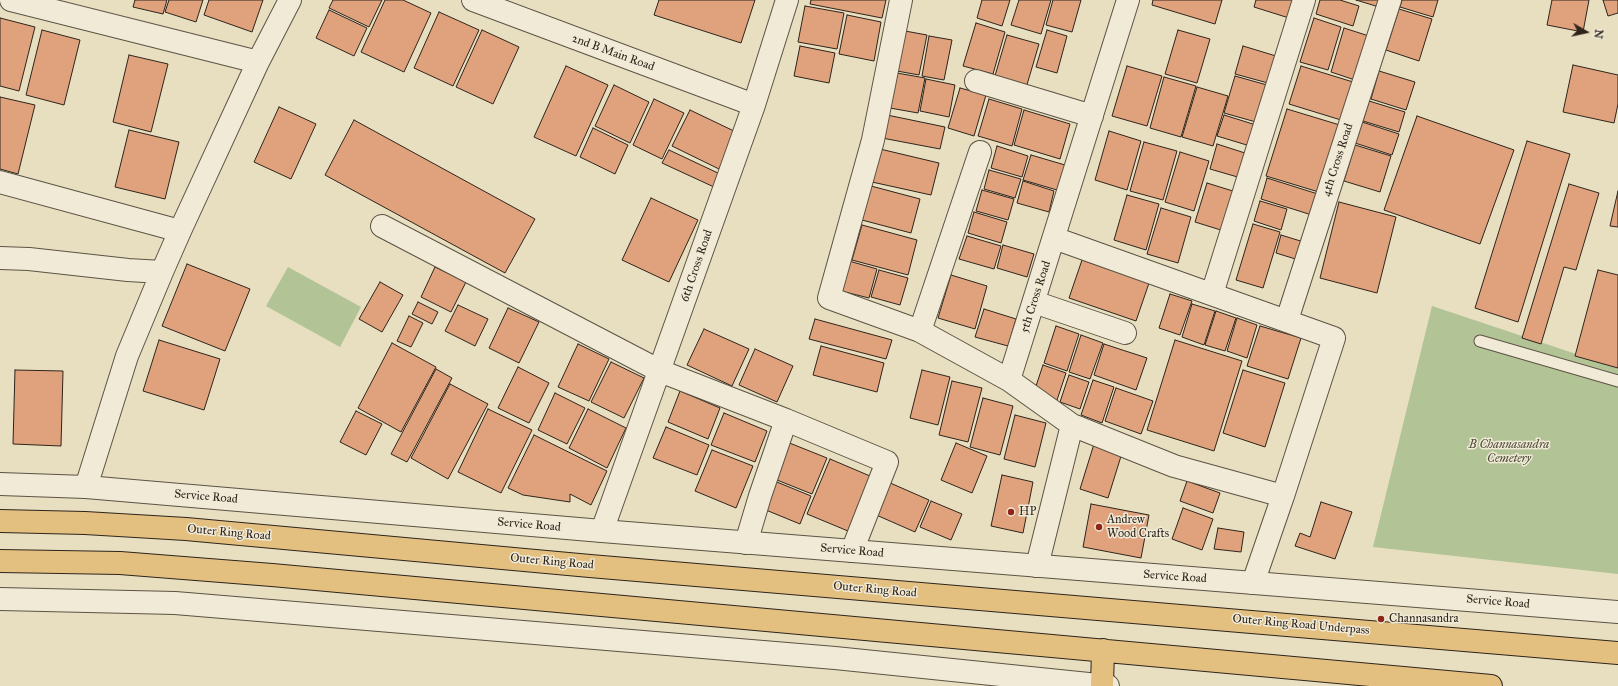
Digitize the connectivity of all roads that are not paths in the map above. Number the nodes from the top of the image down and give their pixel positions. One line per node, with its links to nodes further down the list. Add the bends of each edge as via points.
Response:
1 (11, 0): 9 (street)
2 (290, 0): 9 (street)
3 (473, 0): 11 (street, 2nd B Main Road)
4 (787, 0): 11 (street, 6th Cross Road)
5 (901, 0): 23 (street, via 873,140 829,298)
6 (1128, 0): 12 (street, 5th Cross Road)
7 (1304, 0): 20 (street)
8 (1390, 0): 22 (street, 4th Cross Road)
9 (258, 62): 16 (street)
10 (976, 81): 12 (street)
11 (754, 105): 26 (street, 6th Cross Road)
12 (1092, 116): 17 (street, 5th Cross Road)
13 (980, 152): 23 (street)
14 (0, 182): 16 (street)
15 (382, 226): 26 (street)
16 (180, 231): 19 (street)
17 (1054, 238): 20 (street); 21 (street, 5th Cross Road)
18 (0, 258): 19 (street)
19 (162, 272): 32 (street, via 127,356)
20 (1212, 294): 22 (street)
21 (1034, 302): 24 (street); 27 (street, 5th Cross Road)
22 (1287, 320): 33 (street, via 1334,338)
23 (920, 332): 27 (street)
24 (1125, 333)
25 (1480, 341): 28 (lane)
26 (660, 372): 29 (street); 35 (street, 6th Cross Road)
27 (1009, 380): 30 (street)
28 (1618, 380)
29 (786, 420): 36 (street); 37 (street, via 887,462)
30 (1072, 425): 33 (street, via 1174,466); 39 (street)
31 (0, 484): 32 (street)
32 (86, 487): 35 (street, Service Road)
33 (1283, 496): 40 (street)
34 (0, 521): 42 (highway, Outer Ring Road, via 186,529)
35 (602, 531): 36 (street, Service Road)
36 (746, 543): 37 (street, Service Road)
37 (852, 551): 39 (street, Service Road)
38 (0, 561): 44 (highway, via 120,563 272,575)
39 (1037, 566): 40 (street, Service Road)
40 (1253, 583): 43 (street, Service Road)
41 (0, 599): 46 (street, via 191,605 819,656)
42 (1103, 609): 45 (highway, Outer Ring Road Underpass)
43 (1618, 612)
44 (1103, 650): 46 (highway); 47 (highway)
45 (1618, 653)
46 (1105, 686)
47 (1491, 686)

